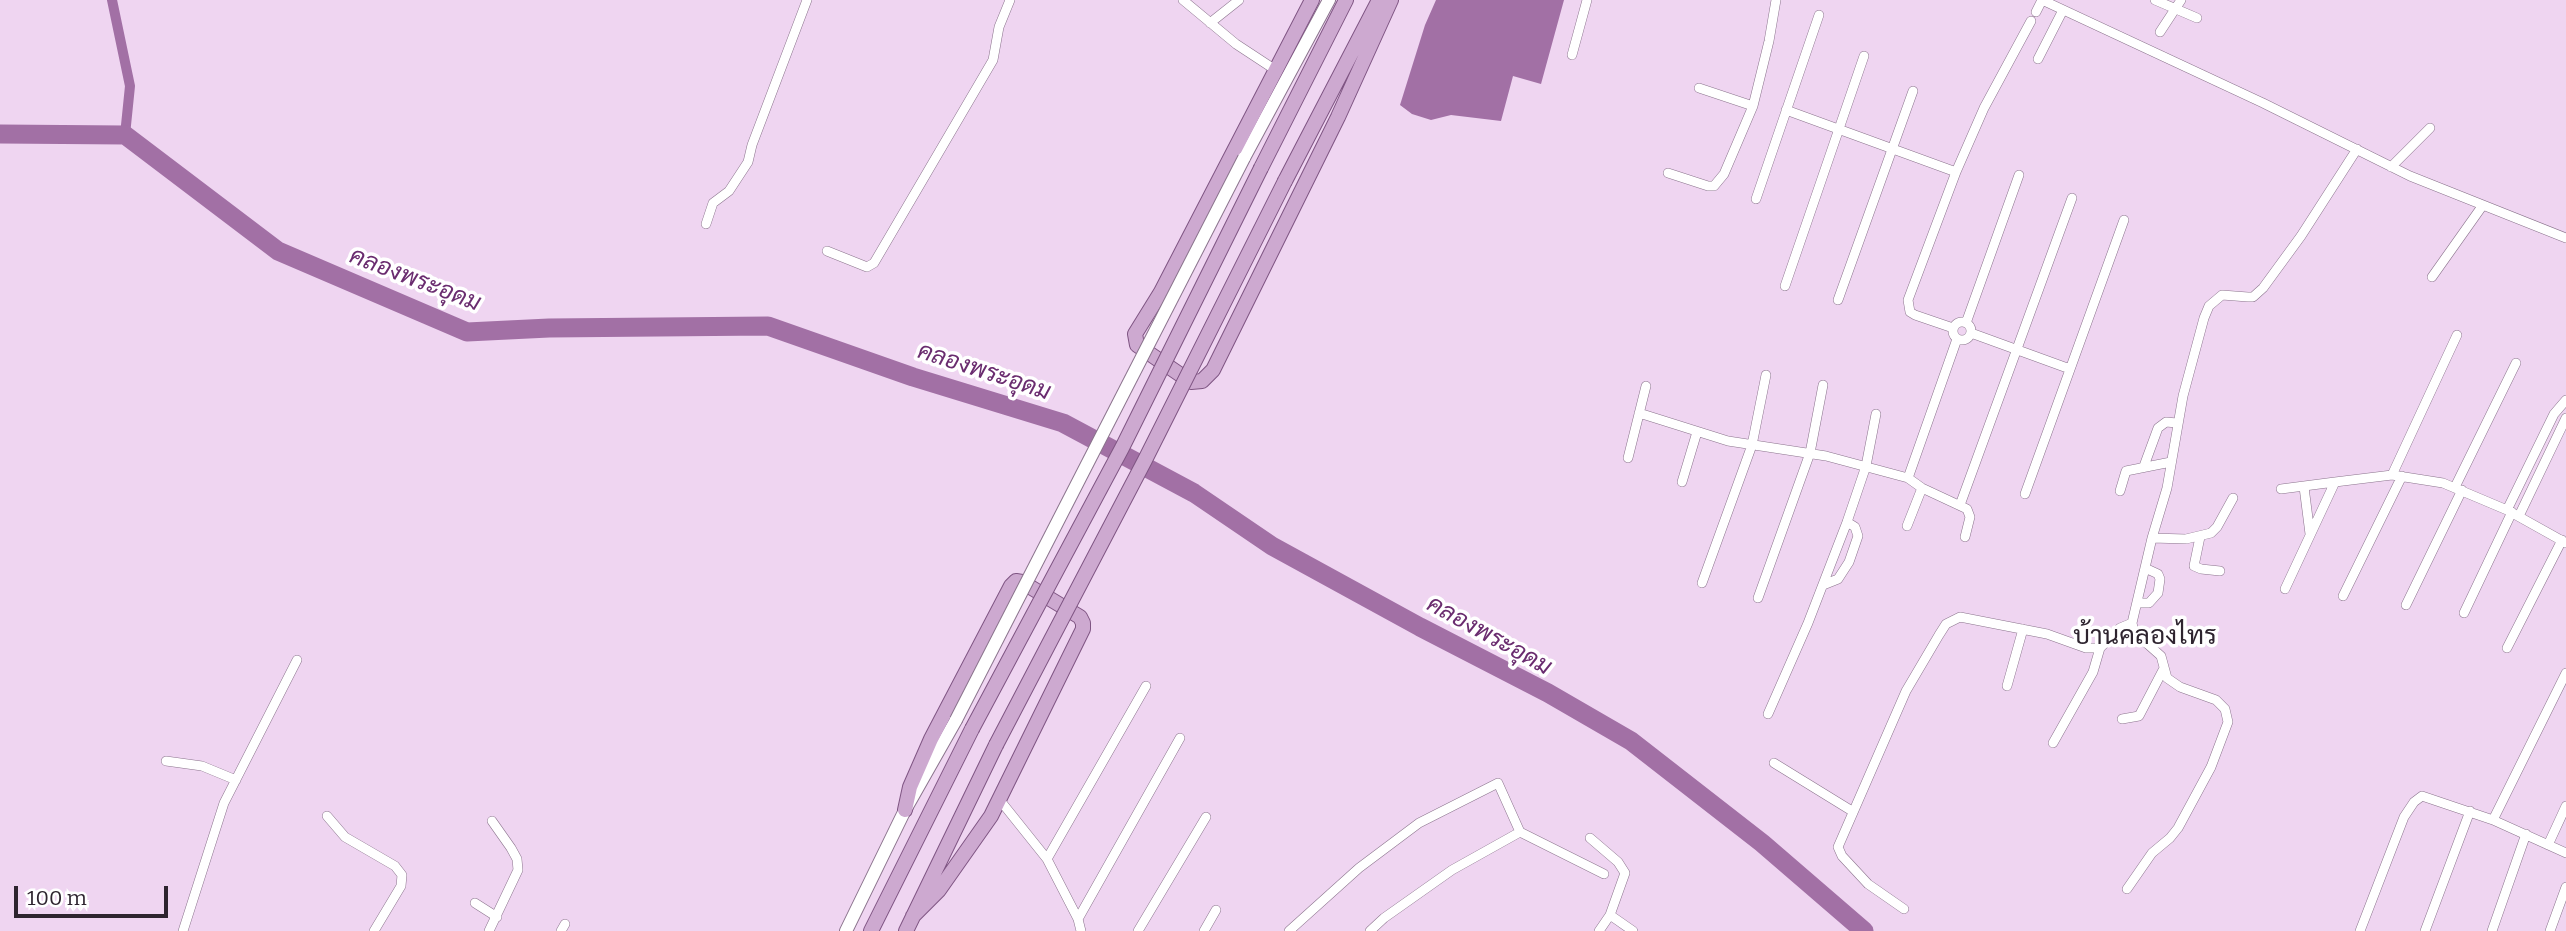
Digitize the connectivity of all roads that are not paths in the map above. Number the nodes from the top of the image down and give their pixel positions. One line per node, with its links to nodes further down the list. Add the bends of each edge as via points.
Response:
1 (807, 0): 41 (street, via 748,162 729,191 713,203)
2 (1010, 0): 43 (street, via 993,60 874,263 862,266)
3 (1182, 0): 19 (street)
4 (1239, 0): 19 (street)
5 (1312, 0): 24 (main road)
6 (1329, 0): 121 (main road, bridge)
7 (1346, 0): 148 (main road, bridge, via 1122,449 972,729)
8 (1379, 0): 141 (main road, bridge, via 996,745)
9 (1391, 0): 24 (main road, via 1213,370 1202,381 1191,382 1137,345 1135,334 1161,292)
10 (1587, 0): 21 (street)
11 (1776, 0): 27 (street)
12 (2042, 0): 16 (street); 34 (street, via 1984,108)
13 (2155, 0): 14 (street)
14 (2164, 2): 15 (street)
15 (2179, 5): 18 (street); 20 (street)
16 (2063, 10): 23 (street); 32 (street)
17 (1818, 15): 28 (street)
18 (2197, 18)
19 (1210, 23): 24 (street)
20 (2160, 32)
21 (1572, 55)
22 (1864, 57): 30 (street)
23 (2038, 59)
24 (1274, 69)
25 (1699, 88): 27 (street)
26 (1913, 91): 31 (street)
27 (1752, 106): 35 (street, via 1724,174 1714,186)
28 (1786, 110): 30 (street); 38 (street)
29 (2430, 128): 33 (street)
30 (1839, 130): 31 (street); 45 (street)
31 (1892, 149): 34 (street); 46 (street)
32 (2357, 149): 33 (street); 62 (street, via 2263,288 2248,298 2222,295 2209,306)
33 (2391, 167): 39 (street)
34 (1956, 172): 48 (street, via 1908,300 1915,316)
35 (1668, 173)
36 (2019, 175): 47 (street)
37 (2072, 198): 52 (street)
38 (1756, 200)
39 (2483, 205): 42 (street); 44 (street)
40 (2124, 220): 54 (street)
41 (706, 224)
42 (2566, 238)
43 (827, 251)
44 (2432, 277)
45 (1785, 286)
46 (1838, 300)
47 (1966, 323): 48 (street, via 1958,322); 49 (street)
48 (1953, 328): 51 (street)
49 (1971, 333): 51 (street); 52 (street)
50 (2458, 335): 72 (street)
51 (1957, 339): 74 (street)
52 (2017, 350): 54 (street); 84 (street)
53 (2516, 363): 79 (street)
54 (2070, 369): 82 (street)
55 (1766, 375): 65 (street)
56 (1823, 385): 67 (street)
57 (1646, 386): 59 (street)
58 (2566, 400): 64 (street)
59 (1639, 413): 63 (street); 68 (street)
60 (1876, 414): 70 (street)
61 (2566, 418): 66 (street)
62 (2177, 422): 69 (street); 71 (street, via 2158,428)
63 (1698, 432): 65 (street); 75 (street)
64 (2540, 442): 66 (street); 85 (street)
65 (1752, 445): 67 (street); 95 (street)
66 (2552, 447): 85 (street)
67 (1810, 453): 70 (street); 99 (street)
68 (1628, 458)
69 (2171, 462): 71 (street); 91 (street)
70 (1866, 466): 74 (street); 86 (street)
71 (2144, 466): 81 (street, via 2126,471)
72 (2392, 475): 73 (street); 76 (street)
73 (2402, 476): 79 (street); 98 (street)
74 (1908, 478): 78 (street)
75 (1682, 482)
76 (2335, 482): 77 (street); 88 (street)
77 (2304, 487): 80 (street); 88 (street)
78 (1922, 488): 84 (street); 87 (street)
79 (2458, 488): 85 (street); 101 (street)
80 (2281, 489)
81 (2120, 491)
82 (2025, 494)
83 (2233, 498): 90 (street, via 2217,527)
84 (1960, 505): 89 (street, via 1970,513)
85 (2513, 513): 92 (street); 102 (street)
86 (1847, 522): 96 (street); 96 (street, via 1858,536 1849,562 1838,579)
87 (1907, 526)
88 (2310, 535): 97 (street)
89 (1965, 537)
90 (2200, 537): 91 (street); 94 (street, via 2194,566)
91 (2152, 538): 93 (street)
92 (2564, 541): 106 (street)
93 (2145, 568): 100 (street); 100 (street, via 2161,579 2158,593 2149,603)
94 (2220, 571)
95 (1702, 583)
96 (1823, 585): 112 (street)
97 (2285, 589)
98 (2343, 596)
99 (1758, 598)
100 (2137, 603): 103 (street)
101 (2406, 605)
102 (2464, 613)
103 (2132, 623): 105 (street); 108 (street, via 2140,639 2161,656)
104 (2023, 629): 105 (street); 111 (street); 122 (street, via 1960,617 1947,624 1906,691)
105 (2100, 648): 115 (street, via 2093,672)
106 (2507, 648)
107 (297, 660): 118 (street)
108 (2163, 670): 113 (street, via 2139,716); 136 (street, via 2172,682 2221,704 2228,722 2211,767 2178,828 2152,853)
109 (2566, 673): 126 (street)
110 (1146, 686): 133 (street)
111 (2007, 686)
112 (1768, 714)
113 (2122, 719)
114 (1180, 738): 143 (street)
115 (2053, 743)
116 (166, 761): 118 (street, via 202,766)
117 (1774, 764): 122 (street)
118 (236, 780): 144 (street)
119 (999, 799): 121 (main road, via 1083,629 1080,617 1016,581 931,739); 133 (street); 141 (main road, via 939,890)
120 (2566, 806): 131 (street)
121 (905, 810): 147 (main road)
122 (1852, 811): 138 (street, via 1838,847 1842,856 1876,892)
123 (2470, 811): 126 (street); 157 (street, via 2422,796 2414,802 2390,850); 158 (street)
124 (327, 816): 145 (street, via 345,836 402,874 401,886)
125 (1206, 817): 151 (street)
126 (2493, 820): 129 (street)
127 (492, 821): 142 (street, via 517,859 518,870)
128 (1520, 832): 134 (street); 153 (street, via 1498,783 1419,823 1359,868); 154 (street, via 1452,870)
129 (2526, 834): 131 (street); 159 (street)
130 (1590, 838): 140 (street, via 1624,868)
131 (2548, 845): 132 (street)
132 (2566, 853)
133 (1047, 859): 143 (street)
134 (1604, 874)
135 (2566, 887): 160 (street)
136 (2127, 888)
137 (475, 903): 142 (street)
138 (1904, 909)
139 (1216, 910): 152 (street)
140 (1610, 915): 155 (street); 156 (street)
141 (913, 916): 149 (main road)
142 (497, 917): 146 (street)
143 (1078, 919): 150 (street)
144 (183, 931)
145 (374, 931)
146 (489, 931)
147 (846, 931)
148 (871, 931)
149 (906, 931)
150 (1081, 931)
151 (1138, 931)
152 (1204, 931)
153 (1289, 931)
154 (1370, 931)
155 (1599, 931)
156 (1633, 931)
157 (2360, 931)
158 (2425, 931)
159 (2492, 931)
160 (2550, 931)

